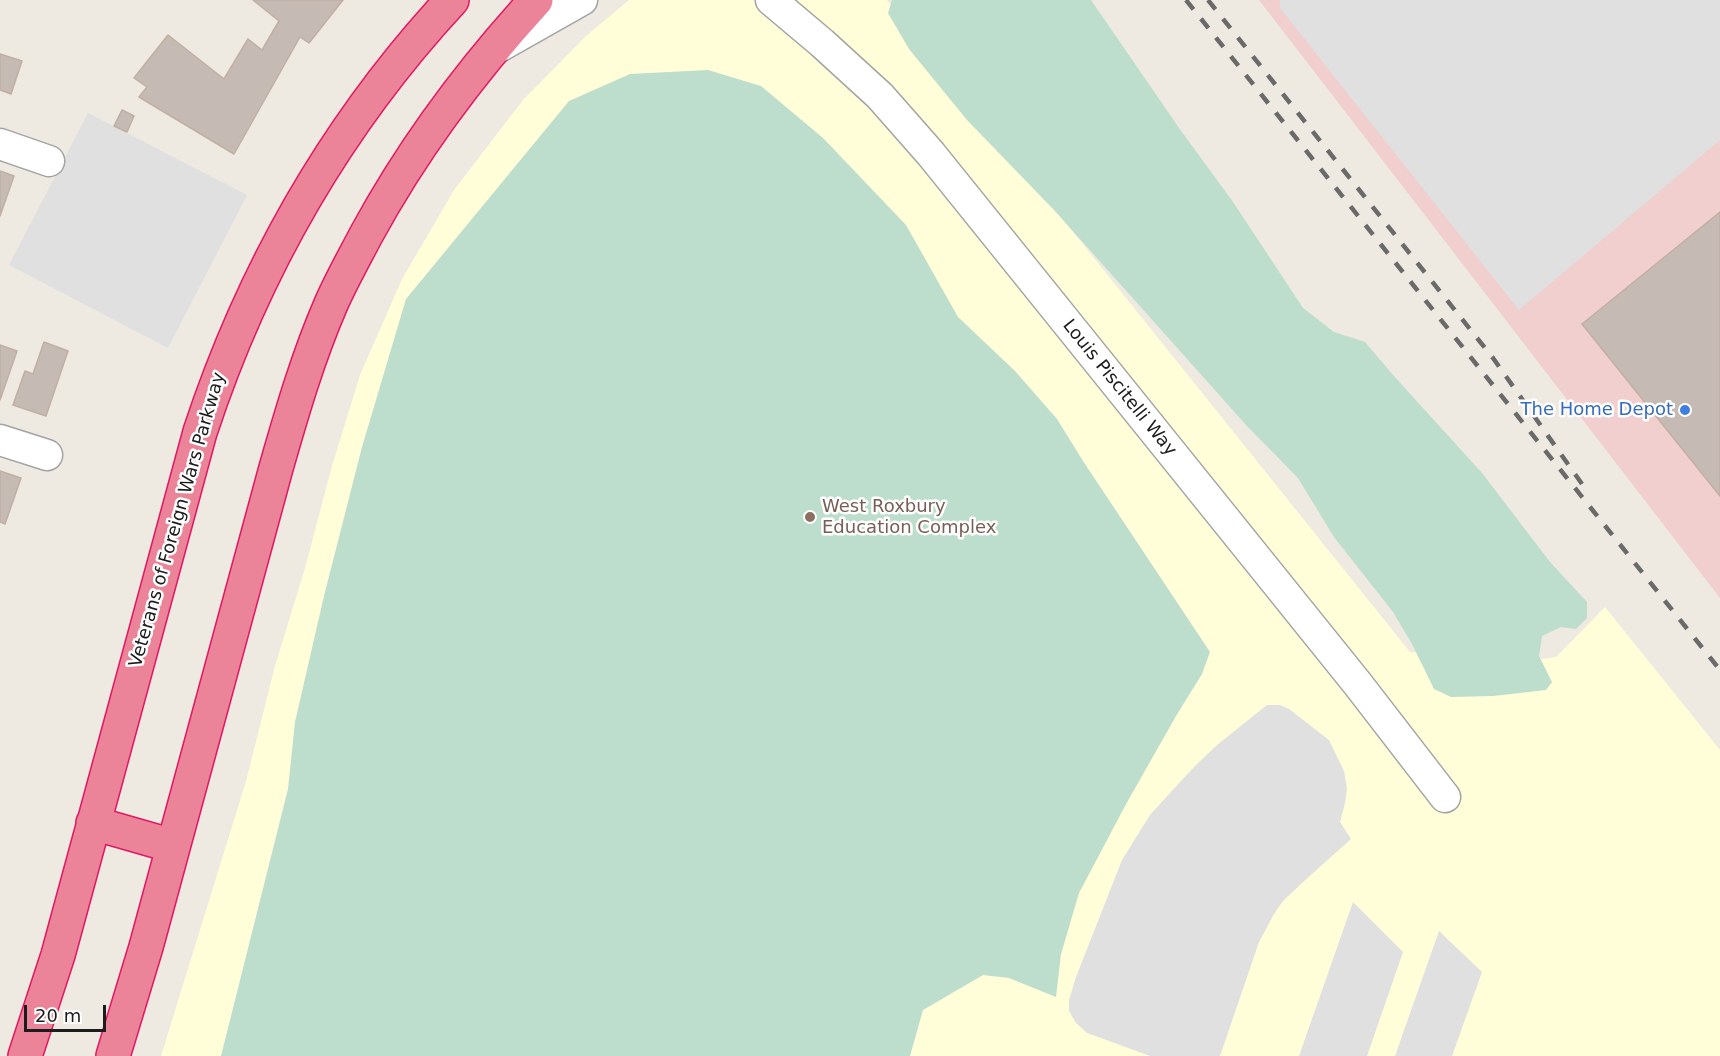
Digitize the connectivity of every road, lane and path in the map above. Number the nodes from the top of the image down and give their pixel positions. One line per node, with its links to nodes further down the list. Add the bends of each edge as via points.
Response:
1 (452, 0): 11 (highway, Veterans of Foreign Wars Parkway, via 384,80 327,162 255,290 200,432)
2 (536, 0): 5 (highway)
3 (582, 0): 5 (street)
4 (771, 0): 10 (street, Louis Piscitelli Way, via 880,96 931,154)
5 (488, 53): 12 (highway, via 438,119 388,196 321,327 278,458)
6 (0, 144): 7 (street)
7 (49, 160)
8 (0, 440): 9 (street)
9 (47, 456)
10 (1446, 797)
11 (93, 823): 12 (highway); 13 (highway, Veterans of Foreign Wars Parkway, via 58,955)
12 (173, 846): 14 (highway)
13 (25, 1056)
14 (113, 1056)

